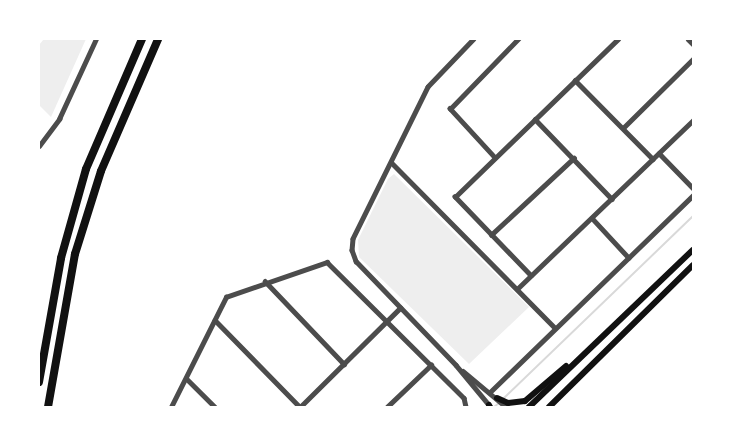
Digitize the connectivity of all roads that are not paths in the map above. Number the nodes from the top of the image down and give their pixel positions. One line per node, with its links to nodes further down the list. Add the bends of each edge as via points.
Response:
1 (96, 39): 16 (street, via 59,119)
2 (142, 39): 42 (highway, via 86,169 61,258)
3 (158, 39): 46 (highway, via 101,171 75,254)
4 (465, 39): 9 (street)
5 (474, 39): 9 (street)
6 (518, 39): 18 (street, via 450,109)
7 (618, 39): 12 (street)
8 (688, 39): 10 (street)
9 (470, 44): 21 (street, via 428,87)
10 (693, 44)
11 (693, 59): 15 (street)
12 (575, 80): 13 (street); 15 (street)
13 (536, 119): 18 (street); 19 (street)
14 (693, 120): 17 (street)
15 (623, 128): 20 (street)
16 (39, 146)
17 (659, 153): 20 (street); 22 (street)
18 (495, 158): 26 (street, via 455,197)
19 (574, 158): 24 (street); 26 (street)
20 (653, 159): 24 (street)
21 (392, 163): 32 (street); 33 (street, via 353,239 352,250 356,261)
22 (693, 188)
23 (693, 195): 28 (street)
24 (612, 198): 25 (street)
25 (592, 218): 28 (street); 30 (street)
26 (491, 236): 30 (street)
27 (693, 250): 37 (main road)
28 (629, 258): 36 (street)
29 (693, 265): 54 (main road)
30 (531, 276): 32 (street)
31 (265, 281): 34 (street, via 226,297); 35 (street, via 327,262); 38 (street)
32 (517, 289): 36 (street)
33 (400, 308): 35 (street); 40 (street)
34 (215, 320): 41 (street); 49 (street)
35 (387, 321): 38 (street); 39 (street)
36 (555, 328): 43 (street)
37 (596, 344): 45 (main road, via 525,402); 53 (main road)
38 (344, 364): 49 (street)
39 (431, 365): 50 (street); 51 (street, via 464,398)
40 (456, 365): 43 (street); 52 (street)
41 (187, 379): 47 (street); 48 (street)
42 (39, 382)
43 (490, 392): 44 (street)
44 (497, 398): 45 (main road)
45 (507, 406)
46 (48, 407)
47 (171, 407)
48 (215, 407)
49 (300, 407)
50 (387, 407)
51 (466, 407)
52 (490, 407)
53 (529, 407)
54 (548, 407)

